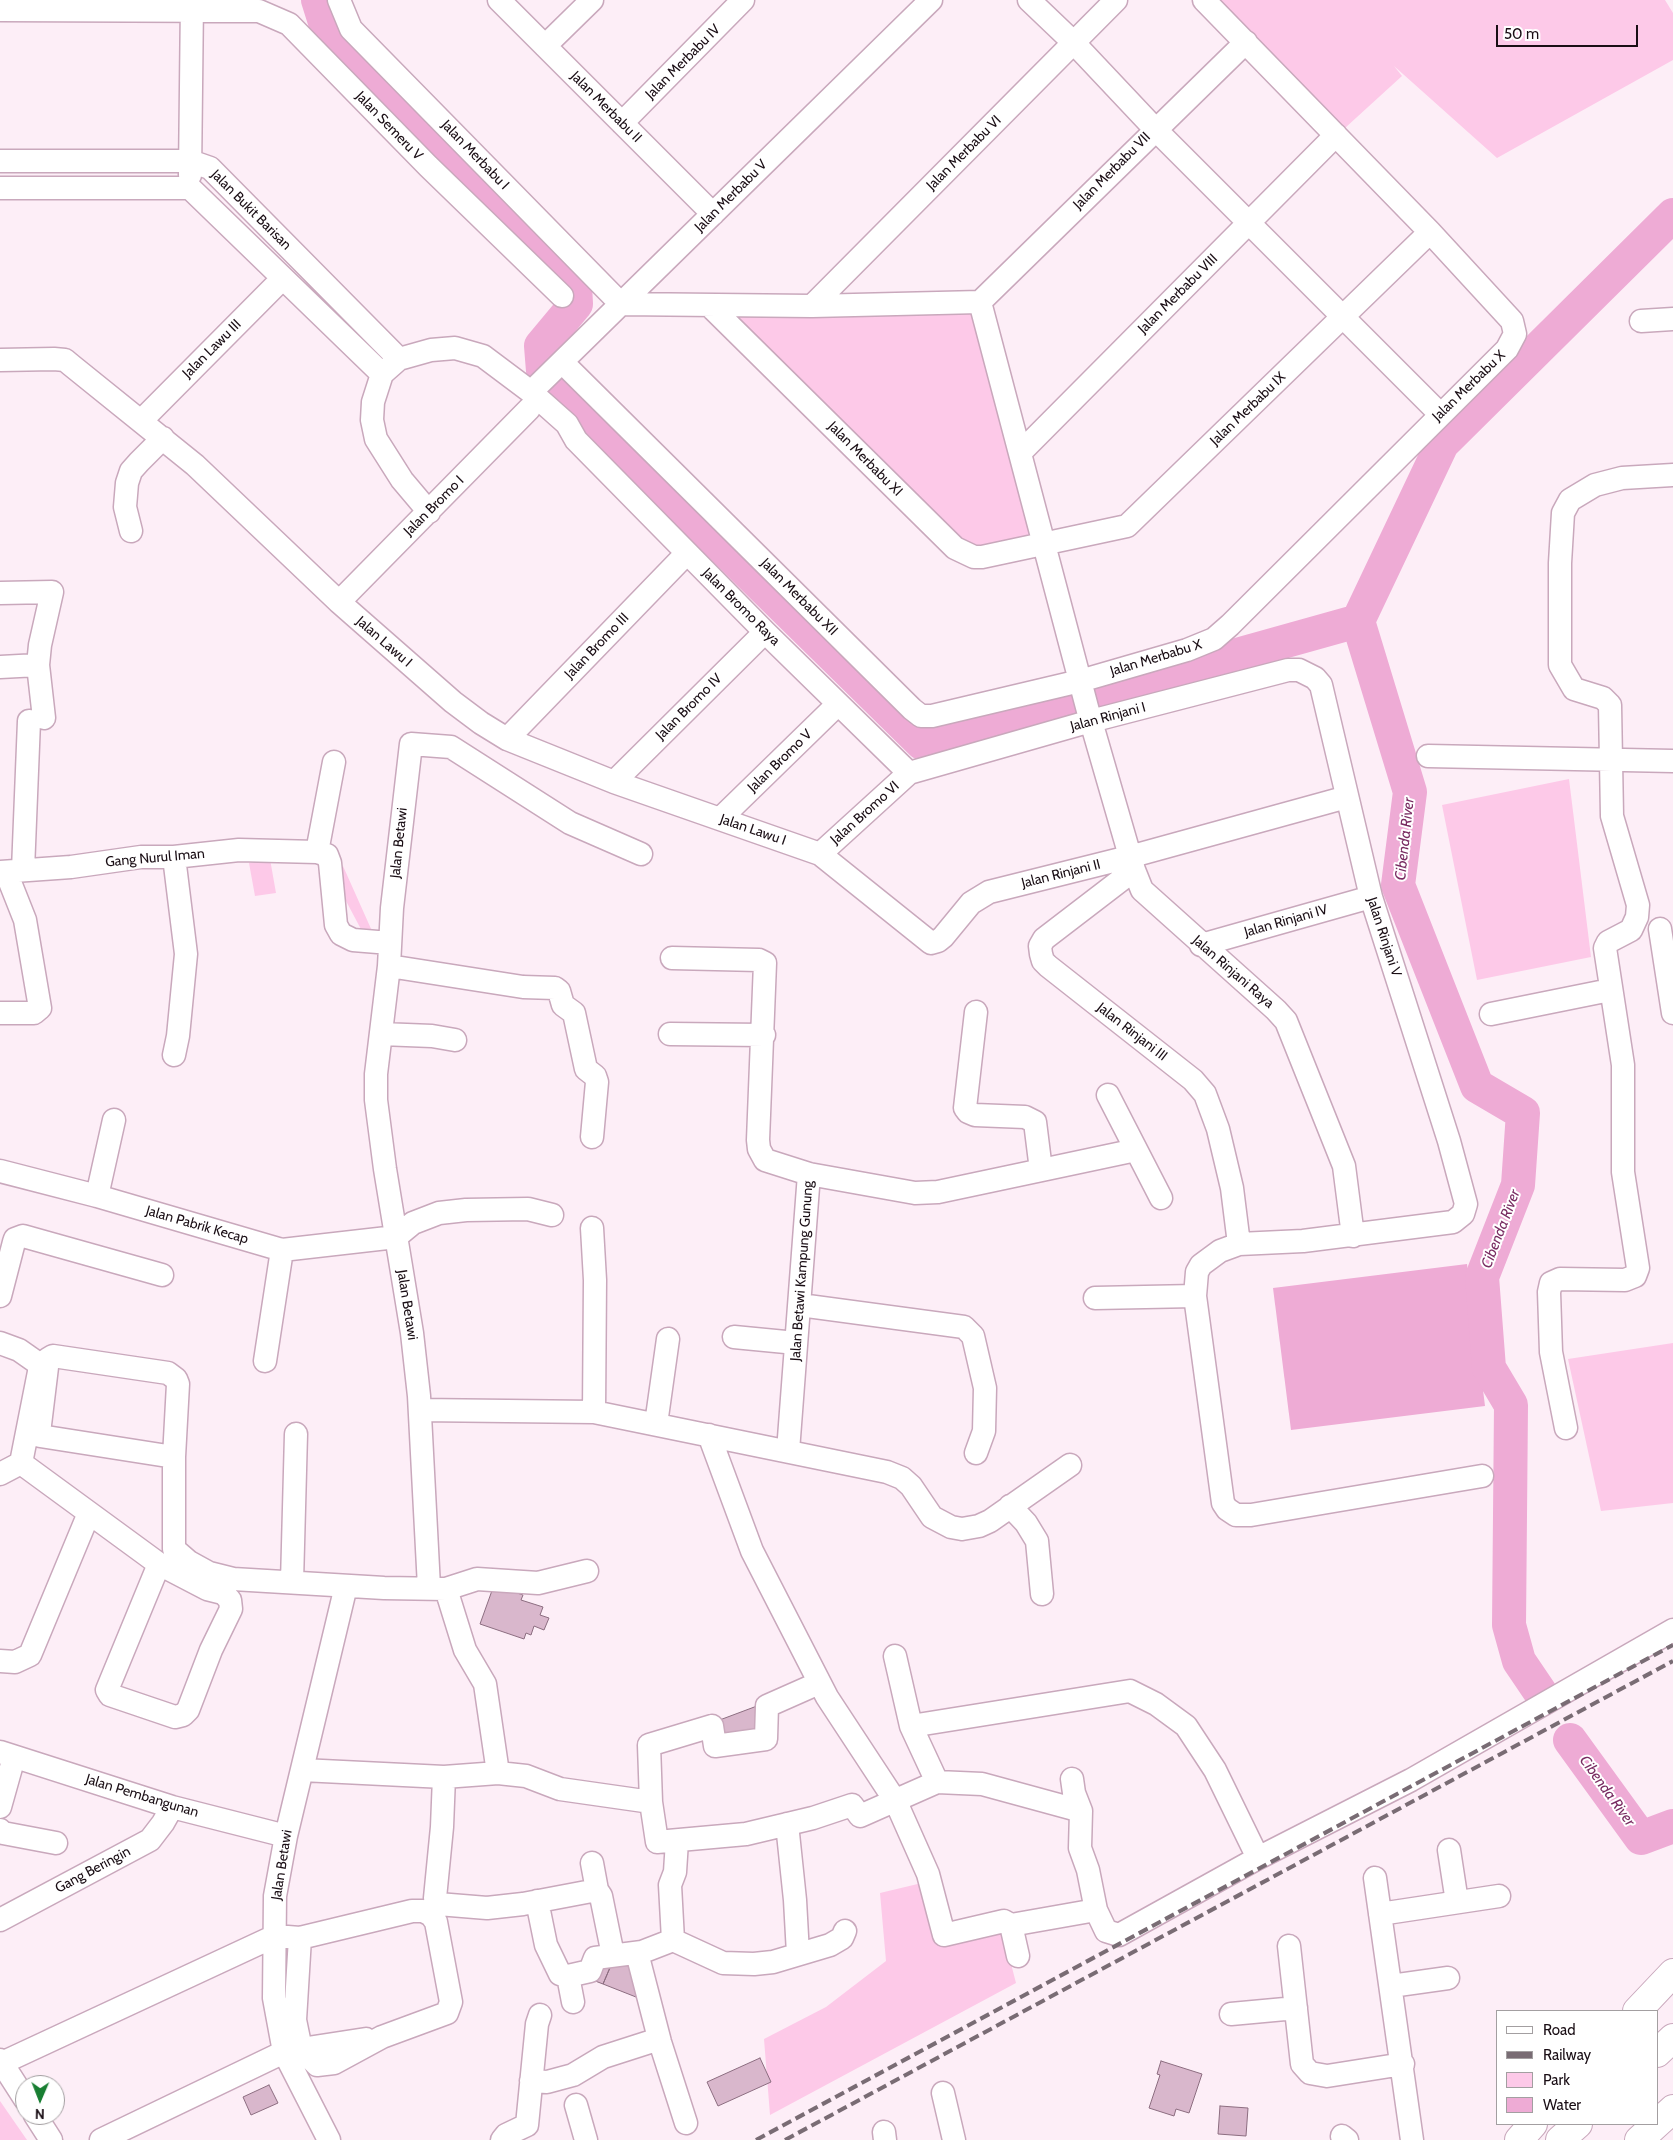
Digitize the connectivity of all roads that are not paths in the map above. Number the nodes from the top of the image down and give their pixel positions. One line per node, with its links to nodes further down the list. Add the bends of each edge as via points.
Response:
1 (339, 0): 27 (street, Jalan Merbabu I, via 352,29)
2 (499, 0): 13 (street, Jalan Merbabu II)
3 (592, 0): 13 (street)
4 (744, 0): 14 (street, Jalan Merbabu IV)
5 (931, 0): 21 (street, Jalan Merbabu V)
6 (1030, 0): 11 (street)
7 (1116, 0): 11 (street, Jalan Merbabu VI)
8 (1204, 0): 12 (street, Jalan Merbabu X)
9 (192, 5): 10 (street, Jalan Semeru V); 17 (street); 25 (street, Jalan Semeru V, via 259,11 289,24)
10 (0, 10)
11 (1073, 42): 15 (street); 29 (street, Jalan Merbabu VI)
12 (1246, 42): 15 (street, Jalan Merbabu VII); 16 (street, Jalan Merbabu X)
13 (546, 46): 14 (street, Jalan Merbabu II)
14 (622, 123): 21 (street, Jalan Merbabu II)
15 (1154, 129): 22 (street); 26 (street, Jalan Merbabu VII)
16 (1336, 135): 22 (street, Jalan Merbabu VIII); 23 (street, Jalan Merbabu X)
17 (190, 160): 18 (street, Jalan Bukit Barisan); 20 (street); 33 (street, Jalan Bukit Barisan, via 210,168)
18 (0, 161)
19 (0, 188): 20 (street, Jalan Bukit Barisan)
20 (190, 188): 24 (street, Jalan Bukit Barisan)
21 (713, 214): 27 (street, Jalan Merbabu V)
22 (1248, 223): 30 (street); 41 (street, Jalan Merbabu VIII)
23 (1430, 232): 30 (street, Jalan Merbabu IX); 38 (street, Jalan Merbabu X, via 1512,321 1515,334 1508,349)
24 (283, 278): 36 (street, Jalan Bukit Barisan); 39 (street, Jalan Lawu III)
25 (562, 296)
26 (980, 302): 29 (street); 41 (street, Jalan Rinjani Raya)
27 (621, 304): 28 (street); 35 (street, Jalan Merbabu V)
28 (710, 306): 29 (street); 45 (street, Jalan Merbabu XI, via 955,548 974,557 982,557)
29 (812, 306)
30 (1343, 317): 38 (street); 45 (street, Jalan Merbabu IX, via 1127,526)
31 (1673, 318): 32 (street)
32 (1642, 320)
33 (408, 356): 36 (street); 37 (street, Jalan Bromo Raya, via 441,357 478,369)
34 (0, 360): 39 (street, Jalan Lawu I, via 64,360)
35 (558, 366): 37 (street, Jalan Merbabu V); 53 (street, Jalan Merbabu XII, via 917,713 932,716)
36 (382, 374): 43 (street, via 373,402 376,439 402,480)
37 (533, 396): 43 (street, Jalan Bromo I); 46 (street, Jalan Bromo Raya, via 561,437 576,440)
38 (1440, 414): 53 (street, Jalan Merbabu X, via 1214,639)
39 (141, 421): 40 (street, Jalan Lawu I)
40 (163, 438): 44 (street, via 135,466 127,483 125,507); 48 (street, Jalan Lawu I)
41 (1020, 452): 45 (street, Jalan Rinjani Raya)
42 (1673, 475): 58 (street, via 1622,478 1595,485 1570,500 1563,513 1560,665 1574,689 1603,698 1610,705)
43 (428, 512): 48 (street, Jalan Bromo I)
44 (131, 531)
45 (1044, 545): 53 (street, Jalan Rinjani Raya)
46 (688, 553): 49 (street, Jalan Bromo Raya); 56 (street, Jalan Bromo III)
47 (0, 592): 50 (street, via 52,592)
48 (339, 602): 56 (street, Jalan Lawu I, via 453,702)
49 (765, 632): 54 (street, Jalan Bromo Raya); 62 (street, Jalan Bromo IV)
50 (38, 665): 51 (street); 70 (street, via 37,719)
51 (0, 667)
52 (1307, 673): 55 (street, Jalan Rinjani I, via 1288,670); 63 (street, Jalan Rinjani V, via 1320,685)
53 (1081, 685): 55 (street, Jalan Rinjani Raya)
54 (838, 704): 61 (street, Jalan Bromo Raya); 64 (street, Jalan Bromo V)
55 (1090, 716): 61 (street, Jalan Rinjani I); 69 (street, Jalan Rinjani Raya)
56 (507, 739): 62 (street, Jalan Lawu I)
57 (1428, 756): 58 (street)
58 (1609, 759): 59 (street); 73 (street, via 1612,816 1638,905)
59 (1673, 761)
60 (334, 762): 65 (street)
61 (909, 773): 67 (street, Jalan Bromo VI)
62 (614, 782): 64 (street, Jalan Lawu I)
63 (1347, 797): 69 (street, Jalan Rinjani II); 71 (street, Jalan Rinjani V)
64 (721, 818): 67 (street, Jalan Lawu I)
65 (317, 852): 68 (street, Gang Nurul Iman, via 239,850); 74 (street, via 327,855 330,863 336,925 341,934 353,940)
66 (642, 854): 74 (street, Jalan Betawi, via 570,823 451,748 411,744)
67 (820, 854): 69 (street, Jalan Rinjani II, via 931,942 943,937 971,903 990,892)
68 (174, 857): 70 (street, Gang Nurul Iman, via 141,856 70,867); 87 (street, via 186,954)
69 (1132, 863): 75 (street, Jalan Rinjani Raya, via 1142,890); 101 (street, Jalan Rinjani III, via 1044,938 1041,954 1048,966 1206,1094 1218,1128 1232,1188)
70 (10, 871): 79 (street, via 25,920 40,1008 34,1013)
71 (1371, 897): 75 (street, Jalan Rinjani IV); 100 (street, Jalan Rinjani V, via 1452,1149 1466,1204 1463,1214 1453,1222)
72 (1666, 929): 73 (street); 81 (street)
73 (1631, 930): 78 (street, via 1608,942 1605,948)
74 (390, 942): 77 (street, Jalan Betawi)
75 (1202, 945): 100 (street, Jalan Rinjani Raya, via 1276,1010 1291,1031 1344,1166)
76 (672, 958): 85 (street, Jalan Betawi Kampung Gunung, via 759,960 764,963)
77 (389, 966): 83 (street, Jalan Betawi); 90 (street, via 559,991 563,1005 574,1013 586,1069 597,1082)
78 (1610, 990): 82 (street); 116 (street, via 1623,1065 1623,1172 1638,1268 1635,1276 1625,1280 1560,1279 1551,1283 1551,1352)
79 (0, 1012)
80 (976, 1012): 92 (street, via 965,1108 976,1115 1025,1117 1035,1122)
81 (1673, 1013)
82 (1492, 1014)
83 (381, 1034): 86 (street); 99 (street, Jalan Betawi, via 376,1100)
84 (670, 1034): 85 (street)
85 (764, 1036): 94 (street, Jalan Betawi Kampung Gunung, via 759,1149 764,1160)
86 (455, 1040)
87 (174, 1055)
88 (1108, 1095): 91 (street)
89 (114, 1120): 95 (street)
90 (592, 1137)
91 (1136, 1150): 92 (street); 96 (street)
92 (1041, 1170): 94 (street, via 938,1192 915,1193)
93 (0, 1171): 95 (street, Jalan Pabrik Kecap)
94 (809, 1174): 107 (street, Jalan Betawi Kampung Gunung)
95 (97, 1196): 102 (street, Jalan Pabrik Kecap)
96 (1161, 1198)
97 (552, 1215): 99 (street, via 528,1209 439,1213 413,1223)
98 (592, 1228): 114 (street)
99 (396, 1236): 102 (street, Jalan Pabrik Kecap); 113 (street, Jalan Betawi, via 412,1333)
100 (1353, 1236): 101 (street)
101 (1239, 1244): 105 (street, via 1220,1251 1201,1265 1197,1272)
102 (282, 1250): 112 (street)
103 (162, 1275): 104 (street, via 23,1236 15,1239)
104 (0, 1296)
105 (1195, 1296): 106 (street); 125 (street, via 1223,1503 1236,1515)
106 (1095, 1298)
107 (800, 1305): 111 (street, Jalan Betawi Kampung Gunung); 120 (street, via 964,1328 972,1336 985,1388 984,1431)
108 (734, 1337): 111 (street)
109 (668, 1339): 115 (street)
110 (0, 1343): 122 (street, via 19,1350 38,1364)
111 (796, 1344): 119 (street, Jalan Betawi Kampung Gunung)
112 (265, 1361)
113 (420, 1410): 114 (street); 132 (street, Jalan Betawi)
114 (594, 1412): 115 (street)
115 (656, 1424): 118 (street)
116 (1566, 1428)
117 (296, 1434): 130 (street)
118 (709, 1435): 119 (street); 137 (street, via 752,1551)
119 (788, 1451): 126 (street, via 902,1478 932,1517 951,1528 979,1526)
120 (976, 1454)
121 (174, 1458): 121 (street, via 176,1379 168,1374 54,1356 48,1359 39,1433 43,1438); 130 (street, via 173,1542 178,1554 209,1572 233,1579)
122 (21, 1463): 124 (street); 127 (street)
123 (1070, 1465): 126 (street)
124 (0, 1474)
125 (1482, 1476)
126 (1010, 1506): 133 (street, via 1037,1541)
127 (89, 1513): 128 (street); 136 (street, via 30,1654 15,1662)
128 (159, 1564): 128 (street, via 206,1589 223,1593 231,1605 188,1710 175,1717 110,1695 107,1690)
129 (587, 1571): 132 (street, via 538,1583 477,1579)
130 (292, 1582): 131 (street)
131 (346, 1586): 132 (street); 140 (street, Jalan Betawi)
132 (437, 1588): 141 (street, Jalan Betawi, via 465,1650 485,1684)
133 (1042, 1594)
134 (1673, 1630): 156 (street, via 1411,1780)
135 (895, 1656): 138 (street)
136 (0, 1661)
137 (820, 1682): 145 (street, via 767,1706 766,1739 715,1746 712,1726 649,1745); 146 (street)
138 (911, 1726): 144 (street); 156 (street, via 1130,1691 1156,1704 1186,1726 1214,1770)
139 (7, 1754): 147 (street); 148 (street, Jalan Pembangunan)
140 (302, 1770): 142 (street); 152 (street, Jalan Betawi)
141 (498, 1773): 142 (street); 145 (street, via 526,1776 560,1789)
142 (444, 1776): 161 (street, via 436,1902 443,1906 488,1908)
143 (1072, 1779): 149 (street)
144 (937, 1782): 146 (street); 149 (street, via 982,1784)
145 (651, 1802): 153 (street, via 657,1842)
146 (896, 1802): 150 (street, via 860,1816 852,1805); 166 (street, via 928,1874 944,1935 1004,1921)
147 (0, 1807)
148 (172, 1807): 152 (street, Jalan Pembangunan); 165 (street, Gang Beringin, via 150,1840)
149 (1081, 1811): 163 (street, via 1080,1848)
150 (787, 1824): 153 (street, via 746,1834); 173 (street, via 796,1900)
151 (0, 1830): 154 (street)
152 (286, 1836): 168 (street, Jalan Betawi, via 275,1896)
153 (677, 1840): 170 (street, via 676,1872 670,1885)
154 (56, 1843)
155 (1449, 1850): 162 (street)
156 (1258, 1858): 163 (street, via 1119,1935 1106,1931)
157 (592, 1863): 159 (street)
158 (1375, 1878): 164 (street)
159 (597, 1890): 161 (street); 174 (street)
160 (1499, 1896): 162 (street)
161 (537, 1901): 177 (street, via 546,1945 560,1974)
162 (1457, 1902): 164 (street)
163 (1096, 1910): 166 (street)
164 (1380, 1914): 179 (street)
165 (0, 1920)
166 (1011, 1925): 175 (street)
167 (845, 1931): 173 (street, via 842,1938 830,1945)
168 (275, 1936): 169 (street); 187 (street, Jalan Betawi, via 274,1998); 189 (street)
169 (300, 1938): 187 (street); 187 (street, via 423,1911 436,1922 451,2002 447,2013 382,2036)
170 (673, 1940): 172 (street); 173 (street, via 723,1963 773,1962)
171 (1289, 1946): 181 (street)
172 (638, 1953): 174 (street); 186 (street)
173 (798, 1954)
174 (613, 1955): 177 (street, via 595,1958 590,1971)
175 (1018, 1956)
176 (1673, 1973): 182 (highway)
177 (568, 1976): 180 (street)
178 (1448, 1978): 179 (street)
179 (1391, 1986): 190 (street)
180 (572, 2002)
181 (1296, 2008): 183 (street); 190 (street, via 1302,2064 1310,2073 1327,2076)
182 (1638, 2010)
183 (1231, 2014)
184 (540, 2015): 191 (street, via 536,2024)
185 (1673, 2038): 188 (highway)
186 (659, 2039): 191 (street, via 603,2057 573,2076 548,2082); 196 (street)
187 (292, 2050): 203 (street); 204 (street, Jalan Betawi)
188 (1658, 2051)
189 (1, 2061): 192 (street)
190 (1403, 2064): 208 (street)
191 (531, 2081): 205 (street, via 527,2126)
192 (15, 2083)
193 (943, 2093): 207 (street)
194 (576, 2105): 206 (street)
195 (1673, 2109): 197 (highway)
196 (686, 2123)
197 (1658, 2123)
198 (41, 2125): 202 (street)
199 (1532, 2125): 209 (highway)
200 (1577, 2125): 210 (highway)
201 (1655, 2125): 211 (highway)
202 (51, 2140)
203 (101, 2140)
204 (329, 2140)
205 (502, 2140)
206 (586, 2140)
207 (954, 2140)
208 (1412, 2140)
209 (1520, 2140)
210 (1560, 2140)
211 (1639, 2140)

